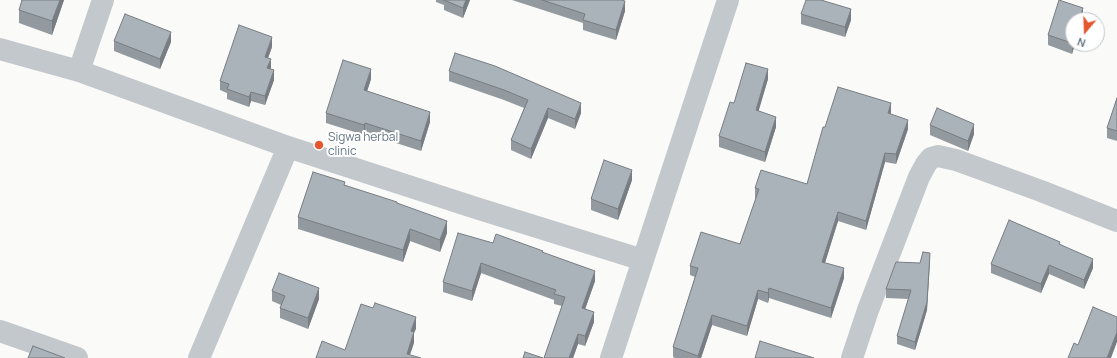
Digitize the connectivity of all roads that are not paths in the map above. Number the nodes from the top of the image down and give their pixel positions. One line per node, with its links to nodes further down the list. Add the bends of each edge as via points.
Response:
1 (103, 0): 4 (street)
2 (722, 2): 7 (street)
3 (0, 49): 4 (street)
4 (79, 70): 5 (street)
5 (288, 147): 7 (street); 10 (street)
6 (1117, 221): 12 (street, via 956,160 938,156 931,158 919,177)
7 (642, 260): 11 (street)
8 (0, 331): 9 (street)
9 (77, 358)
10 (199, 358)
11 (611, 358)
12 (852, 358)

